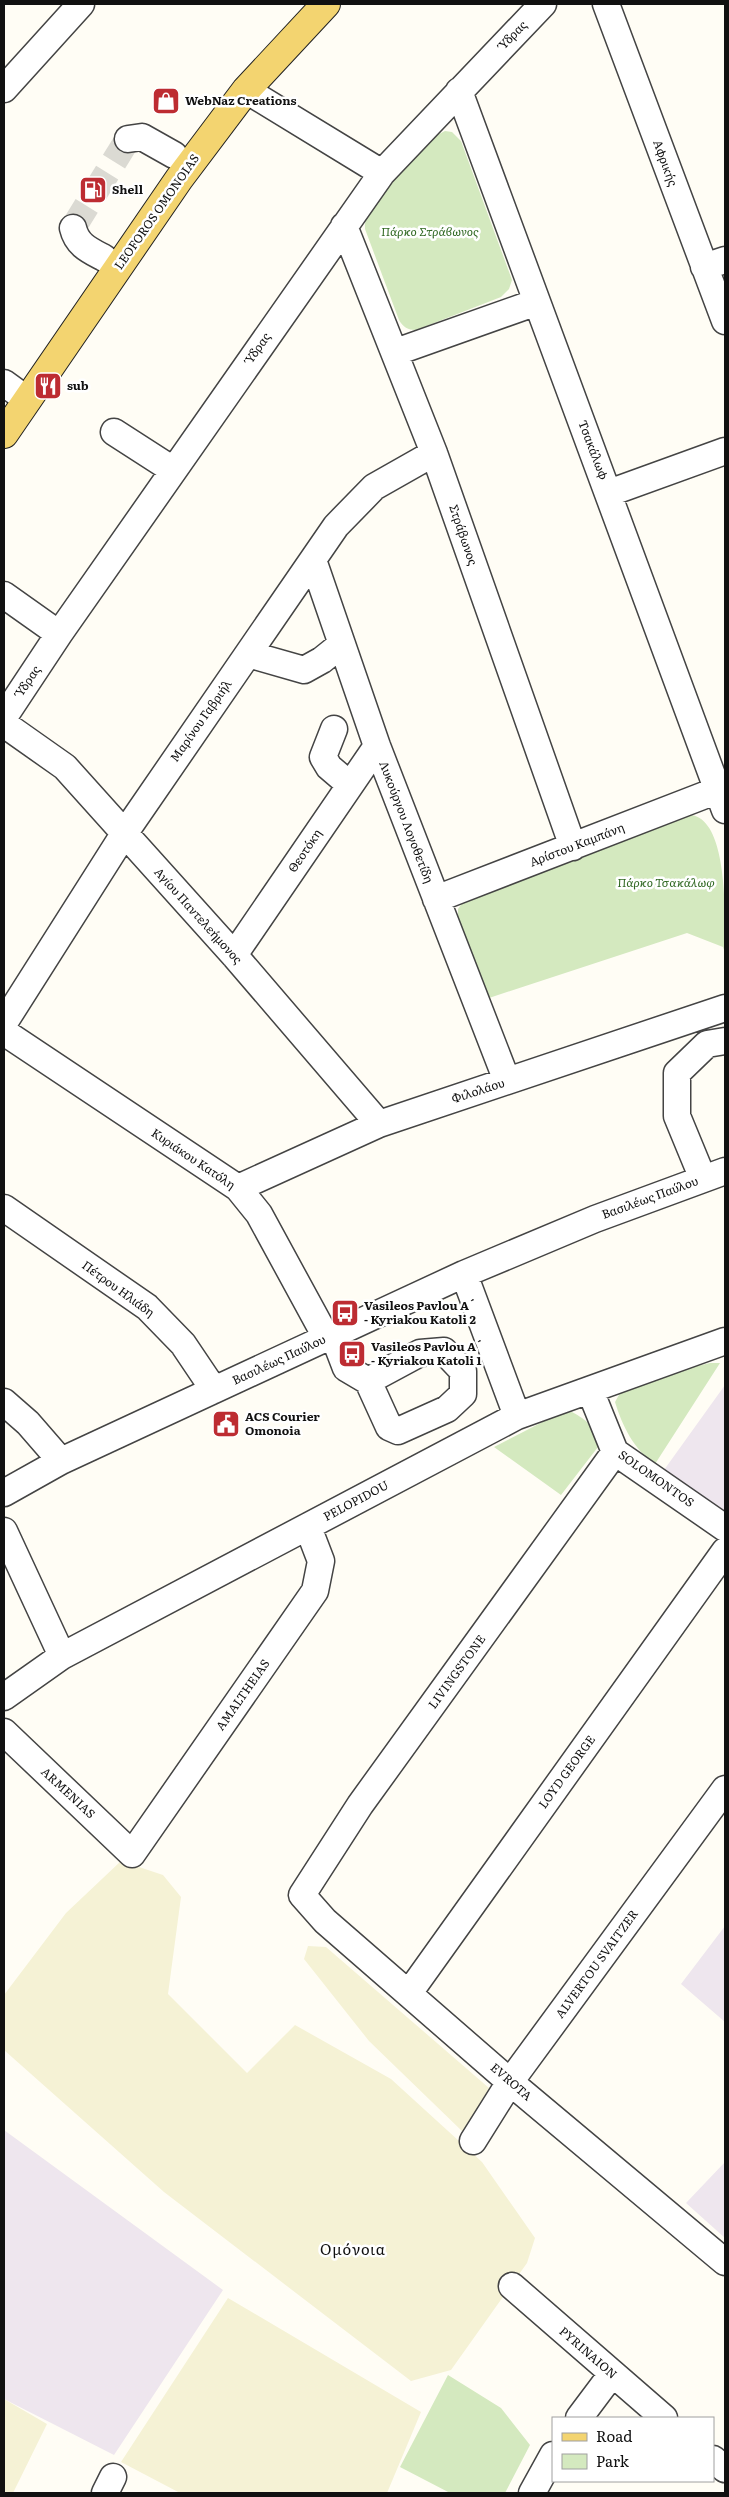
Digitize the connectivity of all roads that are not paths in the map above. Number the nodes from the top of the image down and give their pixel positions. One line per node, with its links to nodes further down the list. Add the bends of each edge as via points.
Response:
1 (82, 4): 6 (street)
2 (301, 4): 10 (main road, LEOFOROS OMONOIAS, via 234,76)
3 (326, 4): 7 (main road, LEOFOROS OMONOIAS)
4 (543, 4): 8 (street, Ύδρας)
5 (606, 4): 15 (street, Αφρικής)
6 (4, 88)
7 (246, 90): 11 (street); 19 (main road, LEOFOROS OMONOIAS)
8 (459, 91): 11 (street, Ύδρας); 16 (street, Τσακάλωφ)
9 (128, 139): 10 (street, via 142,138)
10 (174, 155): 14 (main road, LEOFOROS OMONOIAS)
11 (382, 173): 12 (street, Ύδρας)
12 (344, 226): 18 (street, Στράβωνος); 24 (street, Ύδρας)
13 (73, 228): 14 (street, via 82,246)
14 (104, 258): 19 (main road, LEOFOROS OMONOIAS)
15 (714, 263): 17 (street, Αφρικής)
16 (538, 302): 18 (street); 25 (street, Τσακάλωφ)
17 (725, 321)
18 (396, 352): 23 (street, Στράβωνος)
19 (11, 392): 21 (main road, LEOFOROS OMONOIAS)
20 (114, 432): 24 (street)
21 (4, 434)
22 (725, 451): 25 (street)
23 (434, 453): 26 (street, Μαρίνου Γαβριήλ, via 374,487 336,526); 38 (street, Στράβωνος)
24 (173, 470): 28 (street, Ύδρας)
25 (609, 493): 36 (street, Τσακάλωφ)
26 (312, 560): 29 (street, Λυκούργου Λογοθετίδη); 30 (street, Μαρίνου Γαβριήλ)
27 (4, 595): 28 (street)
28 (59, 634): 31 (street, Ύδρας)
29 (342, 644): 30 (street, via 304,670); 34 (street, Λυκούργου Λογοθετίδη)
30 (248, 654): 37 (street, Μαρίνου Γαβριήλ)
31 (4, 717)
32 (4, 724): 37 (street, Αγίου Παντελεήμονος, via 66,767)
33 (334, 729): 35 (street, via 323,757 329,767)
34 (377, 746): 35 (street, Θεοτόκη); 39 (street, Λυκούργου Λογοθετίδη)
35 (350, 785): 40 (street, Θεοτόκη)
36 (721, 800): 38 (street, Αρίστου Καμπάνη)
37 (124, 834): 40 (street, Αγίου Παντελεήμονος); 42 (street, Μαρίνου Γαβριήλ)
38 (573, 847): 39 (street, Αρίστου Καμπάνη)
39 (436, 899): 45 (street, Λυκούργου Λογοθετίδη)
40 (234, 955): 46 (street, Αγίου Παντελεήμονος)
41 (725, 1008): 45 (street, Φιλολάου)
42 (4, 1023)
43 (4, 1032): 48 (street, Κυριάκου Κατόλη)
44 (725, 1041): 47 (street, via 708,1044 677,1073 678,1116)
45 (506, 1081): 46 (street, Φιλολάου)
46 (379, 1124): 48 (street, Φιλολάου)
47 (714, 1175): 50 (street, Βασιλέως Παύλου, via 595,1218)
48 (238, 1188): 51 (street, Κυριάκου Κατόλη, via 259,1214)
49 (4, 1208): 54 (street, Πέτρου Ηλιάδη, via 147,1307 183,1344)
50 (464, 1274): 51 (street, Βασιλέως Παύλου); 57 (street)
51 (330, 1336): 53 (street, Κυριάκου Κατόλη, via 346,1368); 54 (street, Βασιλέως Παύλου)
52 (725, 1341): 55 (street, PELOPIDOU)
53 (368, 1381)
54 (214, 1390): 59 (street, Βασιλέως Παύλου)
55 (590, 1390): 57 (street, PELOPIDOU); 58 (street, SOLOMONTOS)
56 (4, 1402): 59 (street, via 28,1423)
57 (517, 1416): 61 (street, PELOPIDOU)
58 (616, 1452): 62 (street, SOLOMONTOS); 70 (street, LIVINGSTONE, via 360,1805)
59 (61, 1461): 60 (street, Βασιλέως Παύλου)
60 (4, 1493)
61 (308, 1527): 65 (street, PELOPIDOU); 69 (street, AMALTHEIAS, via 321,1561 315,1591)
62 (725, 1528)
63 (4, 1531): 65 (street)
64 (725, 1550): 71 (street, LOYD GEORGE)
65 (62, 1656): 66 (street, PELOPIDOU)
66 (4, 1697)
67 (4, 1732): 69 (street, ARMENIAS)
68 (725, 1789): 72 (street, ALVERTOU SVAITZER)
69 (132, 1854)
70 (302, 1895): 71 (street, EVROTA, via 325,1921)
71 (409, 1993): 72 (street, EVROTA)
72 (510, 2082): 73 (street, ALVERTOU SVAITZER); 74 (street, EVROTA)
73 (473, 2141)
74 (725, 2262)
75 (512, 2286): 76 (street, PYRINAION)
76 (612, 2374): 77 (street); 78 (street, PYRINAION)
77 (580, 2417)
78 (663, 2417)
79 (552, 2457): 82 (street)
80 (714, 2460): 81 (street)
81 (725, 2469)
82 (532, 2493)

